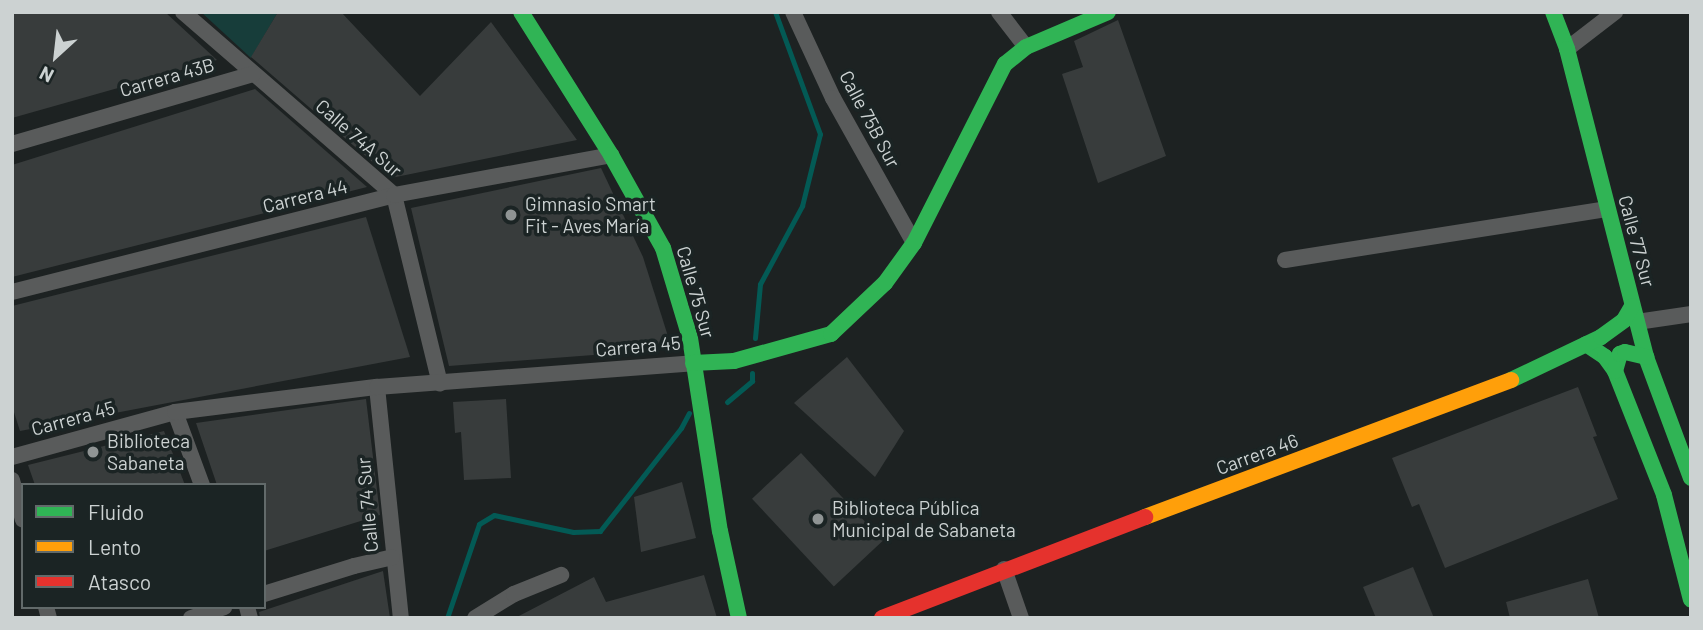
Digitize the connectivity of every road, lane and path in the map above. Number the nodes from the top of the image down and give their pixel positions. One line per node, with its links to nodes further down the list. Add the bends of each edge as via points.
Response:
1 (183, 12): 10 (street, Calle 74A Sur)
2 (521, 12): 12 (street, Calle 75 Sur)
3 (793, 12): 15 (street, Calle 75B Sur, via 832,98)
4 (999, 12): 8 (street)
5 (1108, 12): 8 (street, Carrera 45)
6 (1553, 12): 9 (street, Calle 77 Sur)
7 (1615, 12): 9 (street)
8 (1026, 47): 15 (street, Carrera 45, via 1005,64 987,94)
9 (1567, 49): 14 (street, Calle 77 Sur)
10 (253, 74): 11 (street, Carrera 43B); 13 (street, Calle 74A Sur)
11 (12, 144)
12 (611, 155): 13 (street, Carrera 44); 22 (street, Calle 75 Sur, via 663,248 680,296)
13 (394, 195): 17 (street, Carrera 44); 24 (street, Calle 74A Sur)
14 (1606, 209): 16 (street); 18 (street, Calle 77 Sur)
15 (914, 243): 22 (street, Carrera 45, via 886,283 831,334 734,361)
16 (1286, 260)
17 (12, 292)
18 (1634, 314): 19 (street); 20 (street, Carrera 46); 21 (street, Calle 77 Sur)
19 (1691, 314)
20 (1586, 344): 23 (street); 33 (street, Carrera 46, via 1492,389)
21 (1646, 357): 23 (street, via 1619,354); 28 (street, Calle 77 Sur)
22 (693, 363): 24 (street, Carrera 45); 41 (street, Calle 75 Sur)
23 (1615, 371): 36 (street, via 1664,495)
24 (440, 383): 25 (street, Carrera 45)
25 (377, 387): 26 (street, Carrera 45); 32 (street, Calle 74 Sur)
26 (175, 412): 27 (street, Carrera 45); 30 (street)
27 (12, 457)
28 (1691, 478)
29 (12, 480): 31 (street)
30 (201, 483)
31 (21, 513)
32 (392, 557): 35 (street); 39 (street, Calle 74 Sur)
33 (1004, 569): 42 (street, Carrera 46); 43 (street)
34 (561, 575): 40 (street, via 514,594)
35 (266, 593)
36 (1691, 600)
37 (218, 609): 38 (street)
38 (191, 618)
39 (401, 618)
40 (475, 618)
41 (739, 618)
42 (882, 618)
43 (1021, 618)

